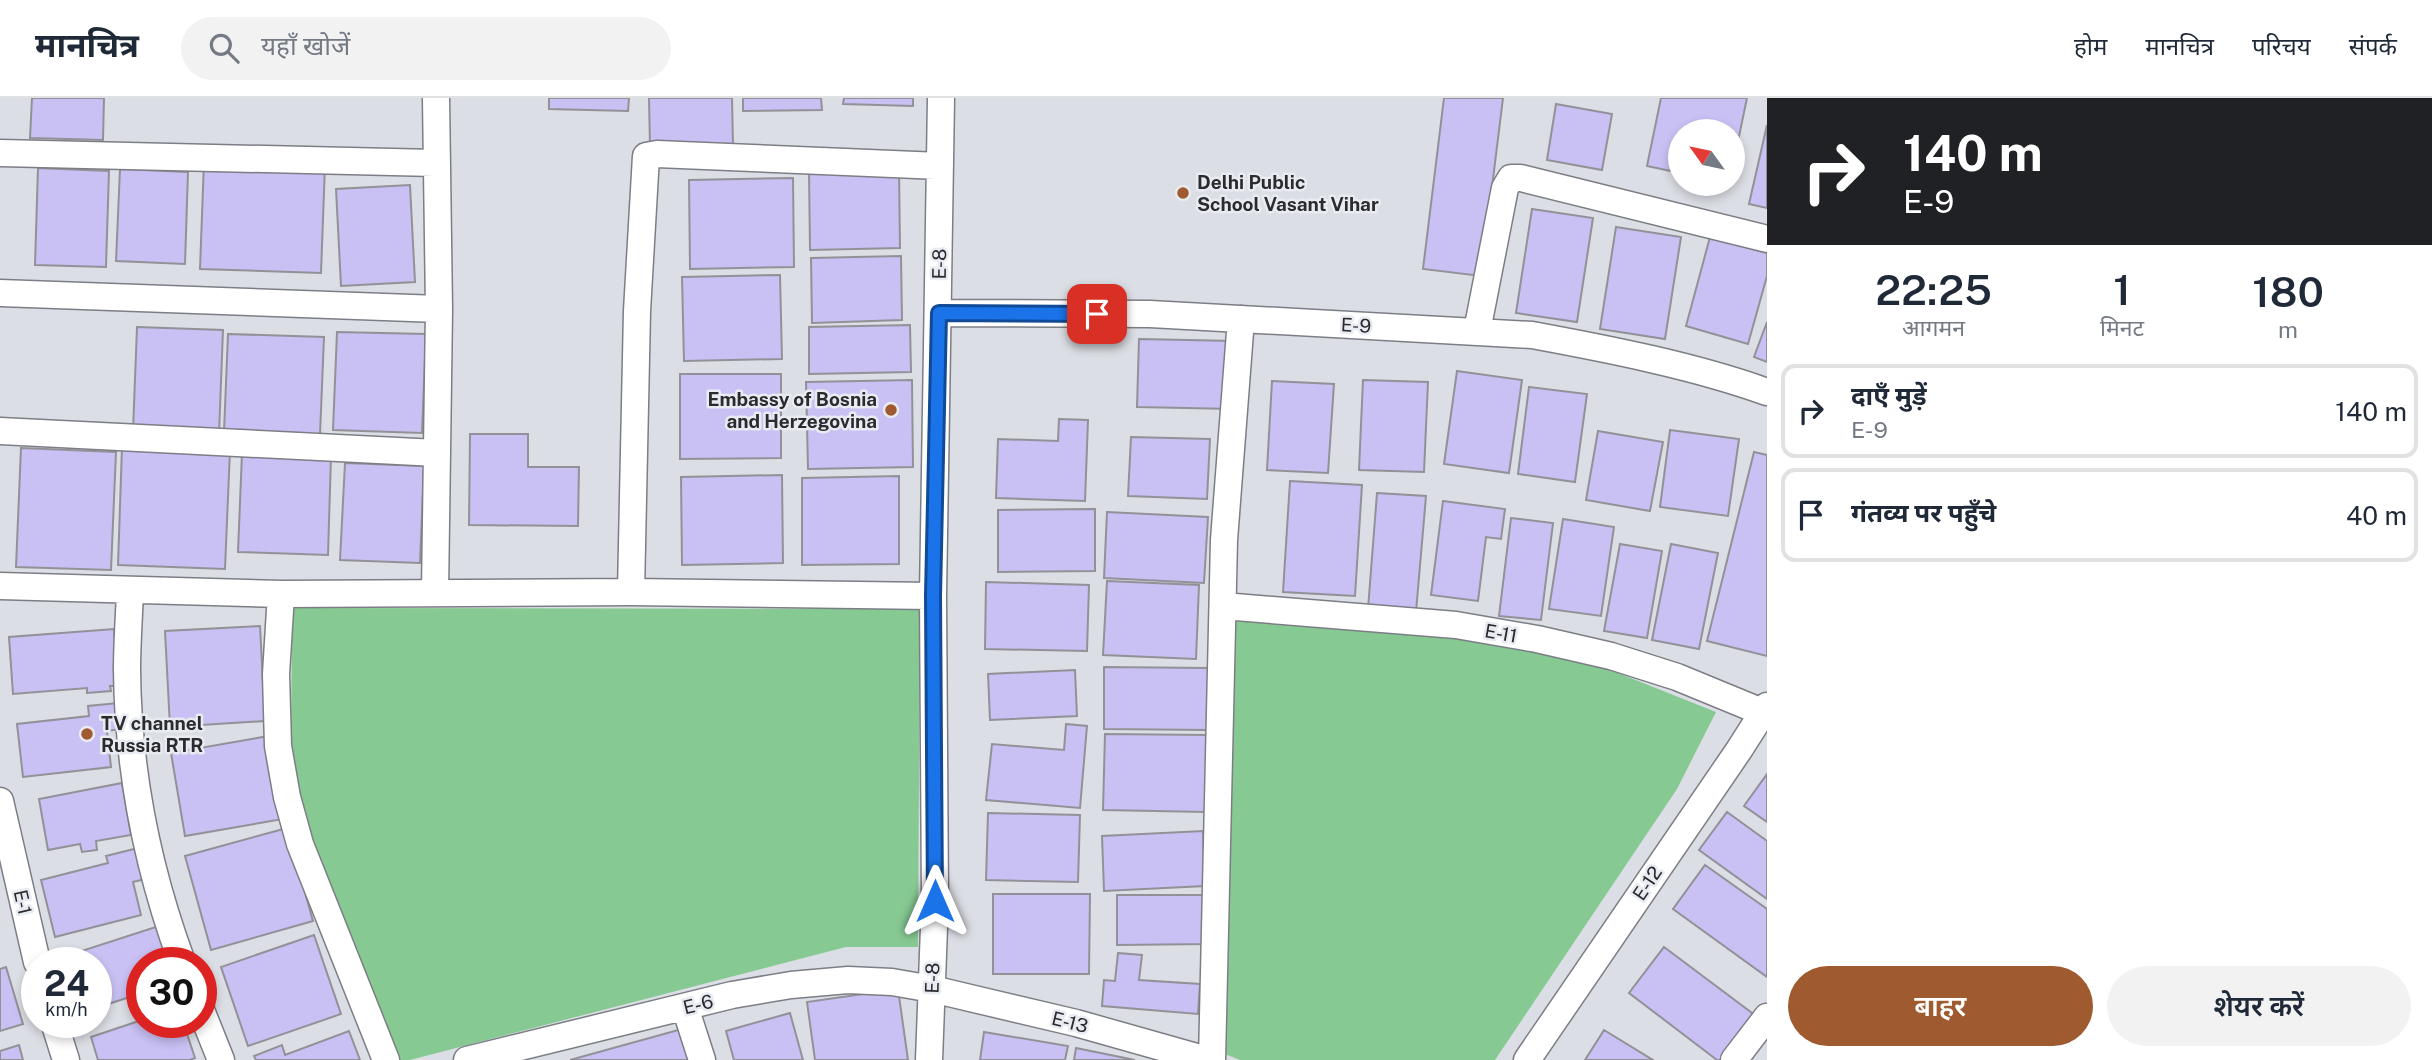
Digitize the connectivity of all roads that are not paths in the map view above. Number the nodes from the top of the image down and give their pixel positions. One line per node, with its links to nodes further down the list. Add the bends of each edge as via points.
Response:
1 (436, 98): 4 (street)
2 (941, 98): 5 (street, E-8)
3 (0, 153): 4 (street)
4 (435, 163): 8 (street)
5 (940, 166): 9 (street, E-8); 17 (street, via 646,156 637,311)
6 (1767, 239): 11 (street, via 1511,178 1505,188)
7 (0, 293): 8 (street)
8 (439, 309): 14 (street)
9 (939, 313): 10 (street, E-9); 20 (street, E-8)
10 (1241, 318): 11 (street, E-9); 21 (street)
11 (1477, 331): 12 (street, E-9, via 1584,345)
12 (1767, 392)
13 (0, 431): 14 (street)
14 (437, 453): 18 (street)
15 (0, 586): 16 (street)
16 (130, 591): 19 (street); 25 (street, via 127,670 134,769 148,845)
17 (631, 592): 18 (street); 20 (street)
18 (435, 593): 19 (street)
19 (281, 594): 33 (street, via 278,746 288,797 300,844)
20 (933, 596): 26 (street, E-8)
21 (1223, 606): 22 (street, E-11, via 1456,625 1537,639 1611,656); 37 (street)
22 (1766, 711): 38 (street, E-12)
23 (0, 801): 24 (street, E-1)
24 (34, 947)
25 (178, 947)
26 (932, 989): 27 (street, E-6, via 848,980 792,985); 36 (street, E-8); 37 (street, E-13)
27 (685, 1007): 34 (street, E-6); 35 (street)
28 (1767, 1017): 39 (street)
29 (59, 1038): 31 (street)
30 (212, 1038): 32 (street)
31 (66, 1060)
32 (221, 1060)
33 (386, 1060)
34 (467, 1060)
35 (702, 1060)
36 (929, 1060)
37 (1209, 1060)
38 (1527, 1060)
39 (1734, 1060)

